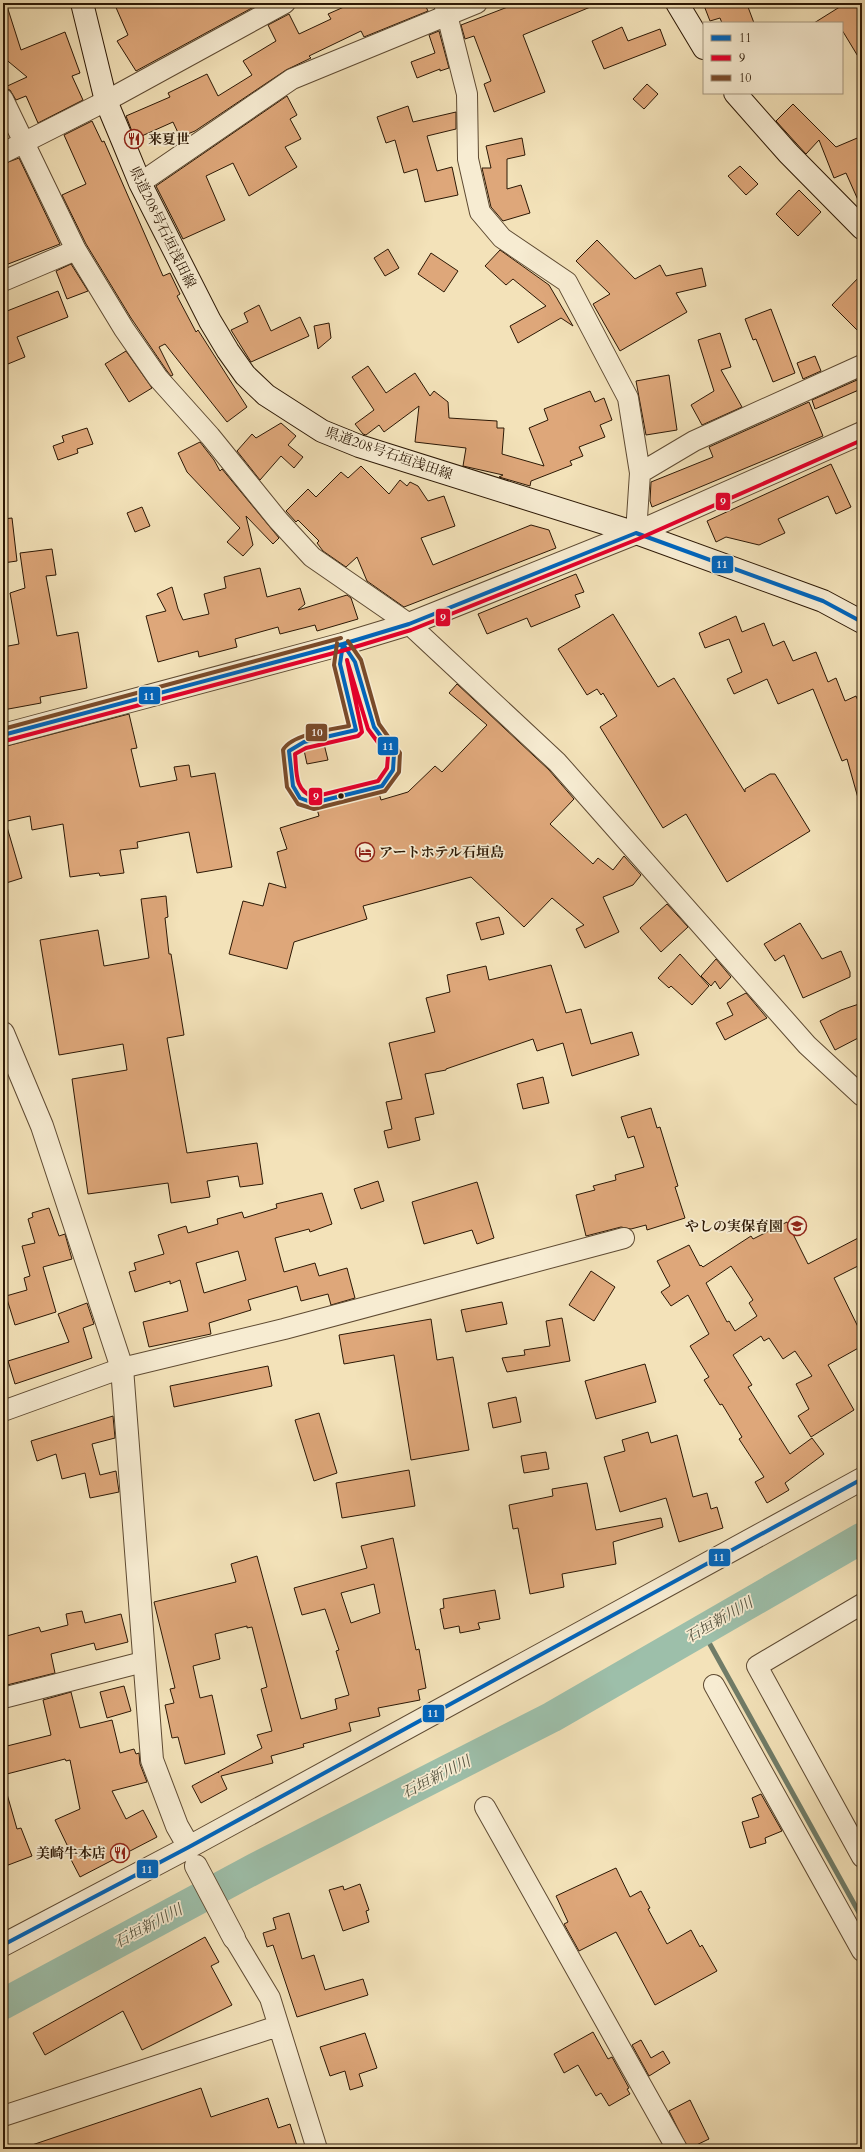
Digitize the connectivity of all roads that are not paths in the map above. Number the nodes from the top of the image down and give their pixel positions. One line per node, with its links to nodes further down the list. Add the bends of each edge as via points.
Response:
1 (82, 3): 9 (street, 県道208号石垣浅田線)
2 (285, 3): 9 (street)
3 (477, 3): 5 (street)
4 (677, 3): 6 (street)
5 (447, 9): 12 (street, via 292,80); 18 (street, via 467,94 468,159 480,212 502,238 567,282 628,398)
6 (703, 46)
7 (736, 94): 13 (street, via 788,153)
8 (3, 99): 10 (street)
9 (106, 101): 10 (street); 12 (street, 県道208号石垣浅田線)
10 (25, 142): 11 (street); 14 (street)
11 (3, 153)
12 (140, 183): 19 (street, 県道208号石垣浅田線, via 210,320 245,375 266,395 322,431 359,446)
13 (862, 228)
14 (76, 250): 15 (street); 21 (street, via 124,329 158,378 210,436 278,520 312,557)
15 (3, 281)
16 (862, 365): 18 (street, via 694,441)
17 (862, 433): 19 (street)
18 (640, 473): 19 (street)
19 (636, 533): 20 (street, 県道208号石垣浅田線, via 823,600); 21 (street)
20 (862, 622)
21 (409, 624): 22 (street); 27 (street, via 557,762 807,1045)
22 (343, 644): 23 (lane, via 355,662); 24 (lane, via 340,664); 25 (street)
23 (374, 727): 24 (lane); 24 (lane, via 394,754 394,770 382,786 313,803 300,798 293,786 289,751 304,742)
24 (356, 730)
25 (3, 735)
26 (3, 1033): 29 (street, via 42,1126)
27 (862, 1096)
28 (624, 1238): 29 (street, via 284,1330)
29 (122, 1368): 30 (street); 33 (street)
30 (3, 1411)
31 (862, 1479): 37 (street)
32 (862, 1604): 38 (street, via 757,1666)
33 (143, 1662): 35 (street); 37 (street, via 152,1760 177,1826)
34 (714, 1685): 41 (street)
35 (3, 1698)
36 (485, 1807): 45 (street)
37 (192, 1856): 39 (street); 40 (street)
38 (862, 1857)
39 (234, 1938): 42 (street, via 270,1998)
40 (3, 1945)
41 (862, 1951)
42 (278, 2026): 43 (street); 44 (street)
43 (3, 2116)
44 (317, 2149)
45 (677, 2149)

